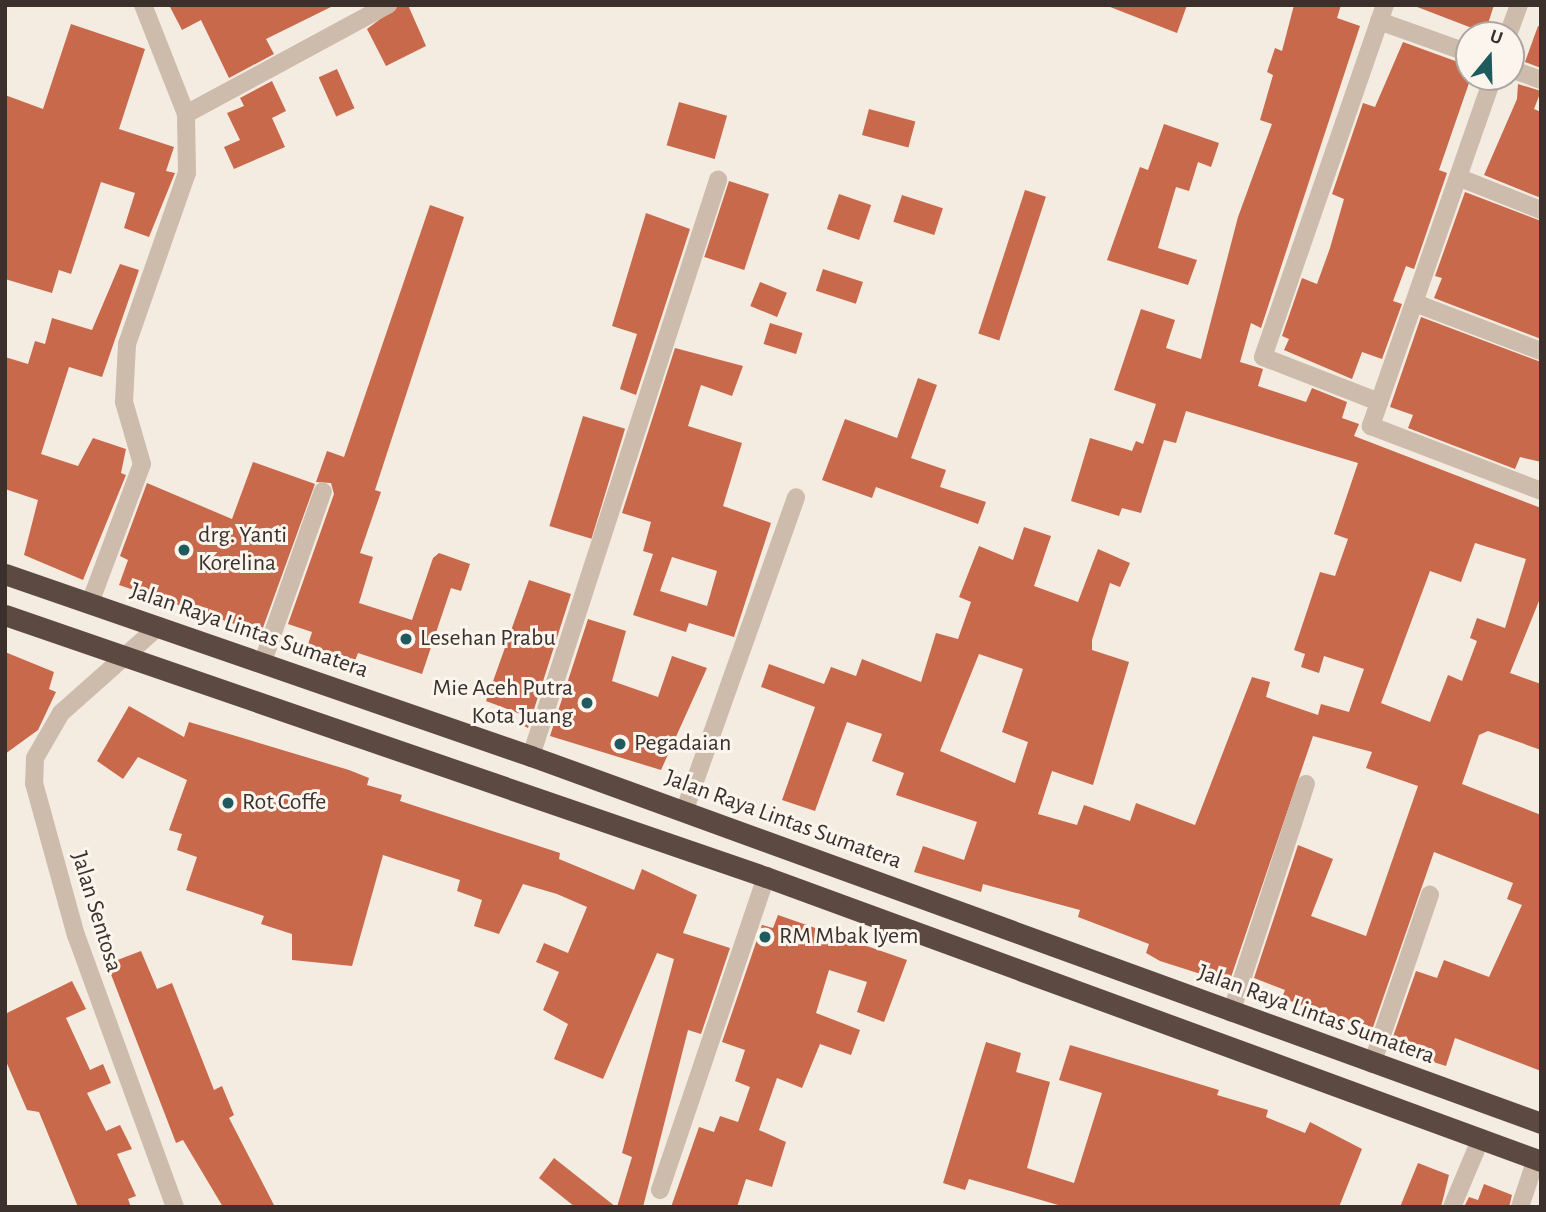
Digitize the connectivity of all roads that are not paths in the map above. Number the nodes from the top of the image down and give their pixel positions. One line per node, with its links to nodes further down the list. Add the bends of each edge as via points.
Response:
1 (143, 5): 6 (street)
2 (388, 5): 6 (street)
3 (1382, 13): 4 (street); 12 (street, via 1262,357)
4 (1455, 47)
5 (1488, 91): 7 (street)
6 (186, 114): 17 (street, via 187,173 127,344 124,402 142,464)
7 (1460, 178): 9 (street); 10 (street)
8 (718, 180): 22 (street)
9 (1541, 210)
10 (1415, 303): 11 (street); 12 (street)
11 (1541, 351)
12 (1379, 402): 14 (street, via 1371,426)
13 (323, 491): 21 (street)
14 (1541, 491)
15 (796, 497): 24 (street)
16 (5, 574): 17 (highway, Jalan Raya Lintas Sumatera)
17 (90, 603): 19 (highway, Jalan Raya Lintas Sumatera)
18 (5, 615): 20 (highway)
19 (159, 626): 20 (street, Jalan Sentosa); 21 (highway, Jalan Raya Lintas Sumatera)
20 (128, 659): 25 (highway); 33 (street, Jalan Sentosa, via 61,713 35,758 34,783 39,818 90,975)
21 (262, 664): 22 (highway, Jalan Raya Lintas Sumatera)
22 (531, 756): 24 (highway, Jalan Raya Lintas Sumatera)
23 (1306, 784): 27 (street)
24 (684, 812): 27 (highway, Jalan Raya Lintas Sumatera)
25 (766, 877): 30 (highway); 32 (street)
26 (1430, 895): 28 (street)
27 (1231, 1013): 28 (highway, Jalan Raya Lintas Sumatera)
28 (1372, 1063): 29 (highway, Jalan Raya Lintas Sumatera)
29 (1539, 1117)
30 (1481, 1138): 31 (highway); 34 (street)
31 (1538, 1160): 35 (street)
32 (660, 1190)
33 (175, 1207)
34 (1452, 1207)
35 (1520, 1207)

